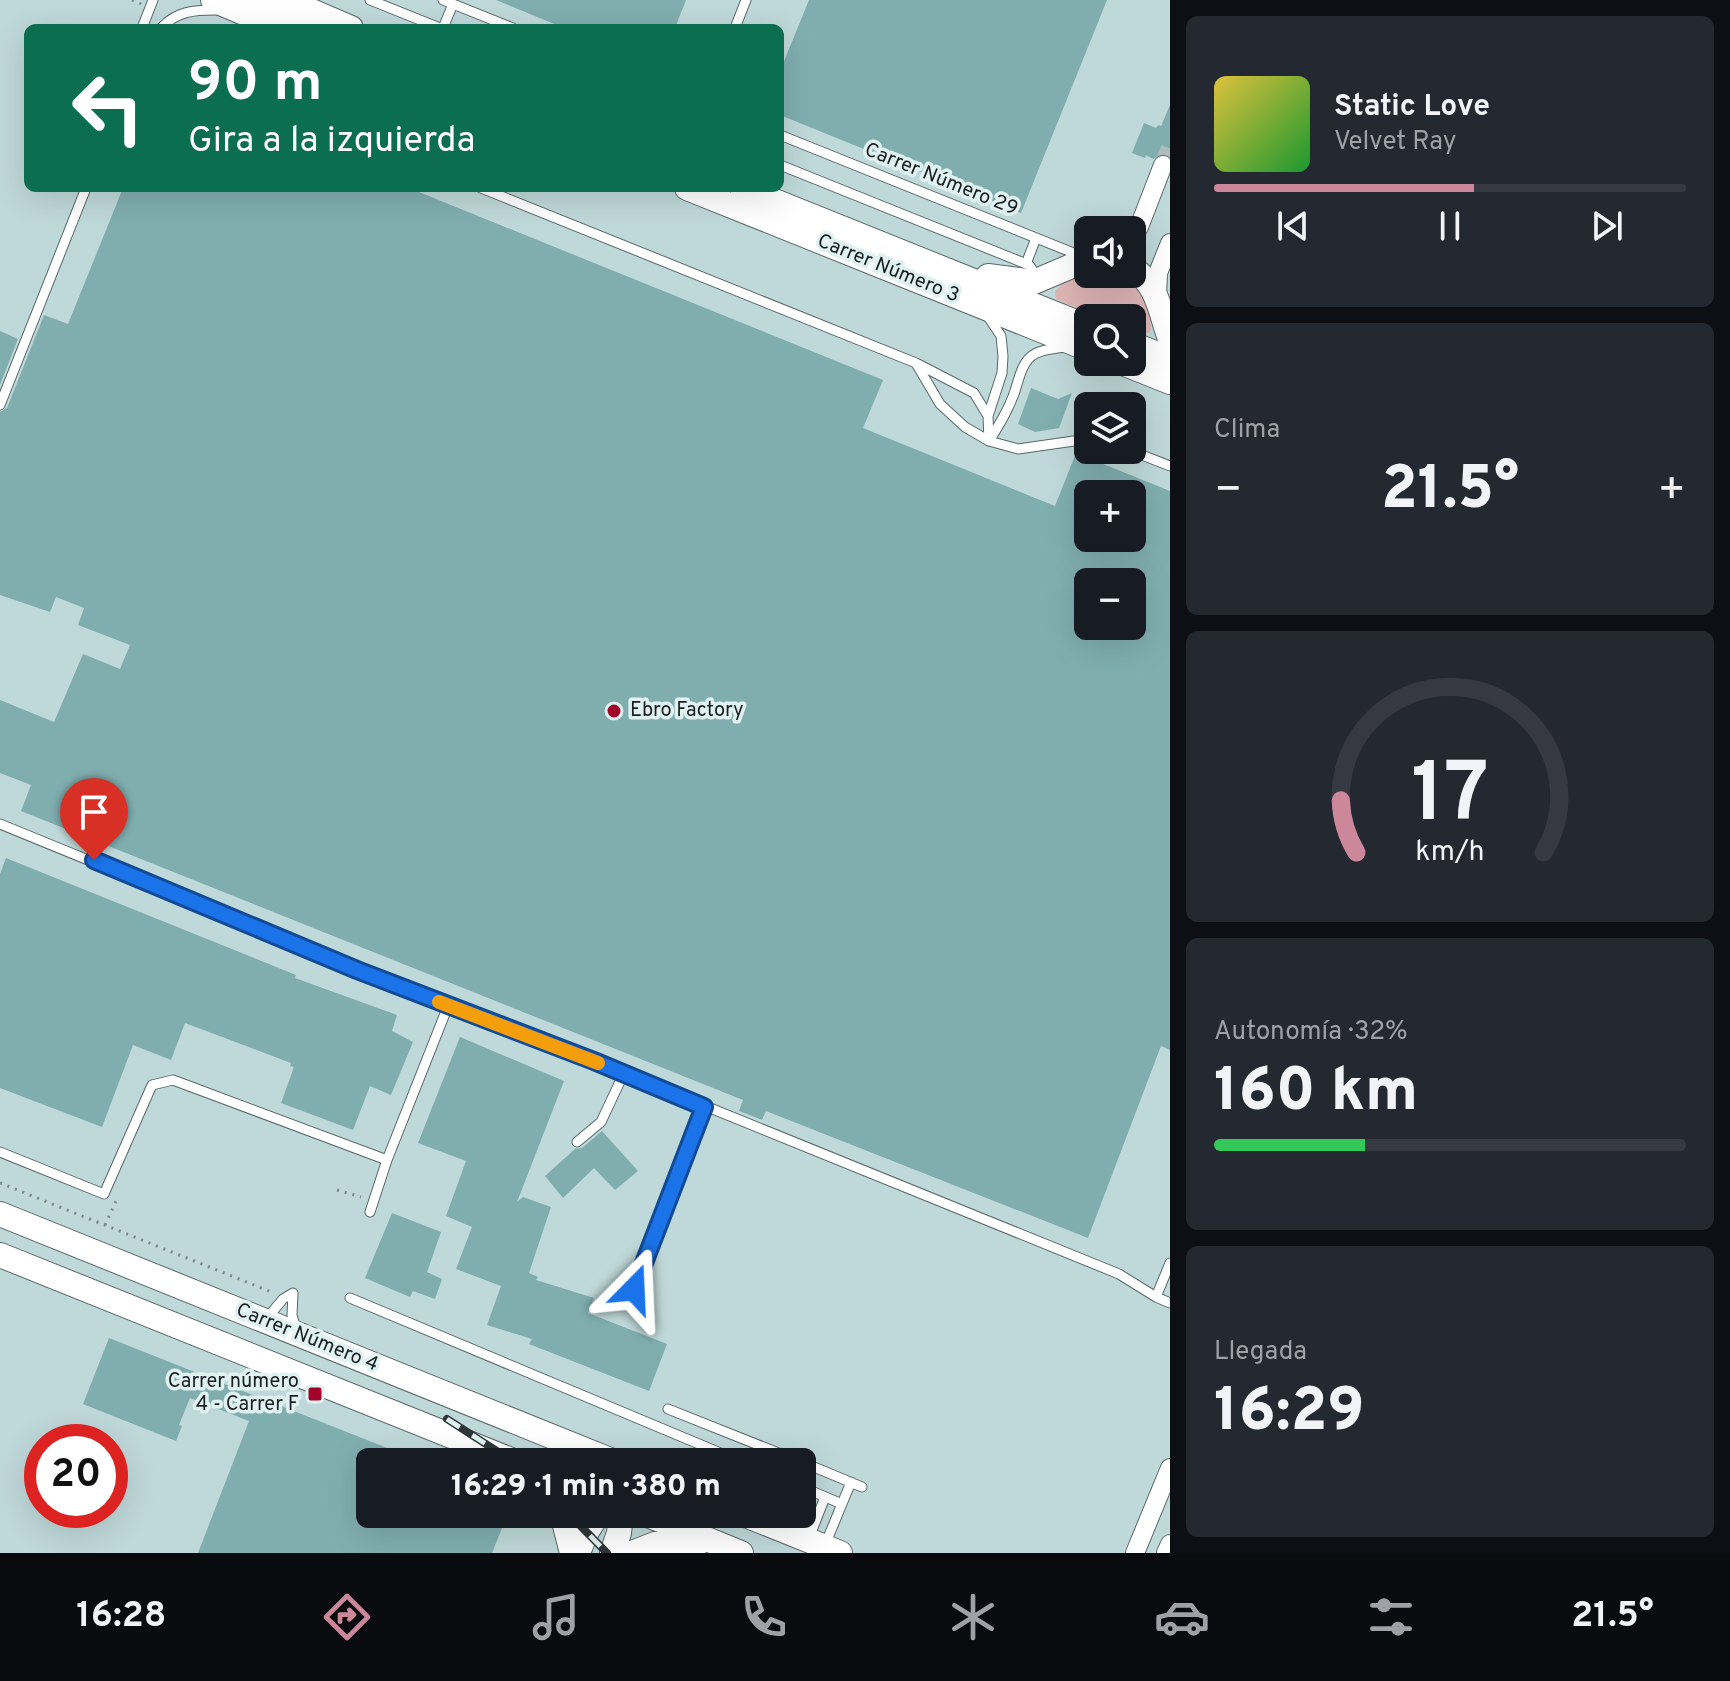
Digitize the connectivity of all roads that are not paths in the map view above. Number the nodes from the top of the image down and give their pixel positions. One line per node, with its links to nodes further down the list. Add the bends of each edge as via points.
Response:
1 (153, 0): 8 (lane)
2 (213, 0): 7 (street)
3 (286, 0): 12 (street)
4 (370, 0): 13 (lane)
5 (746, 0): 16 (lane)
6 (448, 2): 14 (lane); 15 (lane)
7 (242, 5): 9 (lane, via 182,12); 10 (street); 11 (highway)
8 (144, 24)
9 (165, 24)
10 (274, 24)
11 (298, 24)
12 (342, 24)
13 (431, 24)
14 (442, 24)
15 (503, 24)
16 (737, 24)
17 (784, 137): 25 (lane, Carrer Número 29)
18 (1163, 165): 24 (street)
19 (784, 167): 30 (lane)
20 (84, 192): 43 (lane)
21 (491, 192): 40 (lane)
22 (697, 192): 33 (street, Carrer Número 3)
23 (752, 192): 29 (street, Carrer Número 3)
24 (1143, 216)
25 (1036, 238): 27 (lane, Carrer Número 29); 30 (lane)
26 (1170, 243): 32 (street, via 1158,273)
27 (1074, 253)
28 (1074, 264): 30 (street, via 1042,280)
29 (946, 270): 30 (street); 34 (street, Carrer Número 3)
30 (1026, 274)
31 (1146, 279): 32 (street)
32 (1157, 296): 36 (street)
33 (981, 306): 35 (street, Carrer Número 3); 44 (lane, via 1003,348 1002,373)
34 (1074, 335)
35 (1074, 337)
36 (1170, 339)
37 (1074, 343): 45 (lane, via 1032,355 1019,370)
38 (1146, 350): 39 (street)
39 (1170, 359)
40 (916, 363): 44 (lane, via 974,393); 45 (lane, via 940,404)
41 (1146, 372): 42 (street)
42 (1170, 382)
43 (0, 405)
44 (988, 416): 45 (lane)
45 (989, 441): 46 (lane, via 1018,449)
46 (1074, 441)
47 (1146, 457): 48 (lane)
48 (1170, 466)
49 (0, 824): 50 (lane)
50 (448, 1006): 51 (lane); 55 (lane)
51 (624, 1073): 52 (lane); 53 (lane, via 601,1122)
52 (704, 1107): 60 (lane); 61 (lane, via 1119,1274)
53 (577, 1142)
54 (0, 1152): 55 (lane, via 104,1194 152,1085 173,1080)
55 (387, 1160): 56 (lane)
56 (370, 1212)
57 (0, 1214): 64 (street, Carrer Número 4)
58 (0, 1255): 67 (street, Carrer Número 4)
59 (1170, 1263): 61 (lane)
60 (634, 1289)
61 (1156, 1297): 63 (lane)
62 (350, 1298): 69 (lane)
63 (1170, 1303)
64 (265, 1320): 65 (street, Carrer Número 4); 65 (lane, via 293,1293)
65 (297, 1333): 68 (street, Carrer Número 4)
66 (668, 1409): 70 (lane)
67 (481, 1448)
68 (572, 1448)
69 (709, 1448)
70 (767, 1448)
71 (816, 1468): 73 (lane)
72 (1170, 1468): 91 (street)
73 (851, 1482): 74 (lane); 77 (lane)
74 (862, 1487)
75 (816, 1493): 76 (lane)
76 (825, 1497): 77 (lane); 85 (lane)
77 (842, 1504): 85 (lane)
78 (566, 1528): 86 (street)
79 (589, 1528): 87 (street)
80 (620, 1528): 88 (street)
81 (679, 1528): 83 (street)
82 (777, 1528): 85 (street)
83 (713, 1542): 89 (street, via 667,1542); 90 (street)
84 (1170, 1544): 92 (street)
85 (824, 1547)
86 (572, 1553)
87 (578, 1553)
88 (612, 1553)
89 (632, 1553)
90 (741, 1553)
91 (1135, 1553)
92 (1166, 1553)

